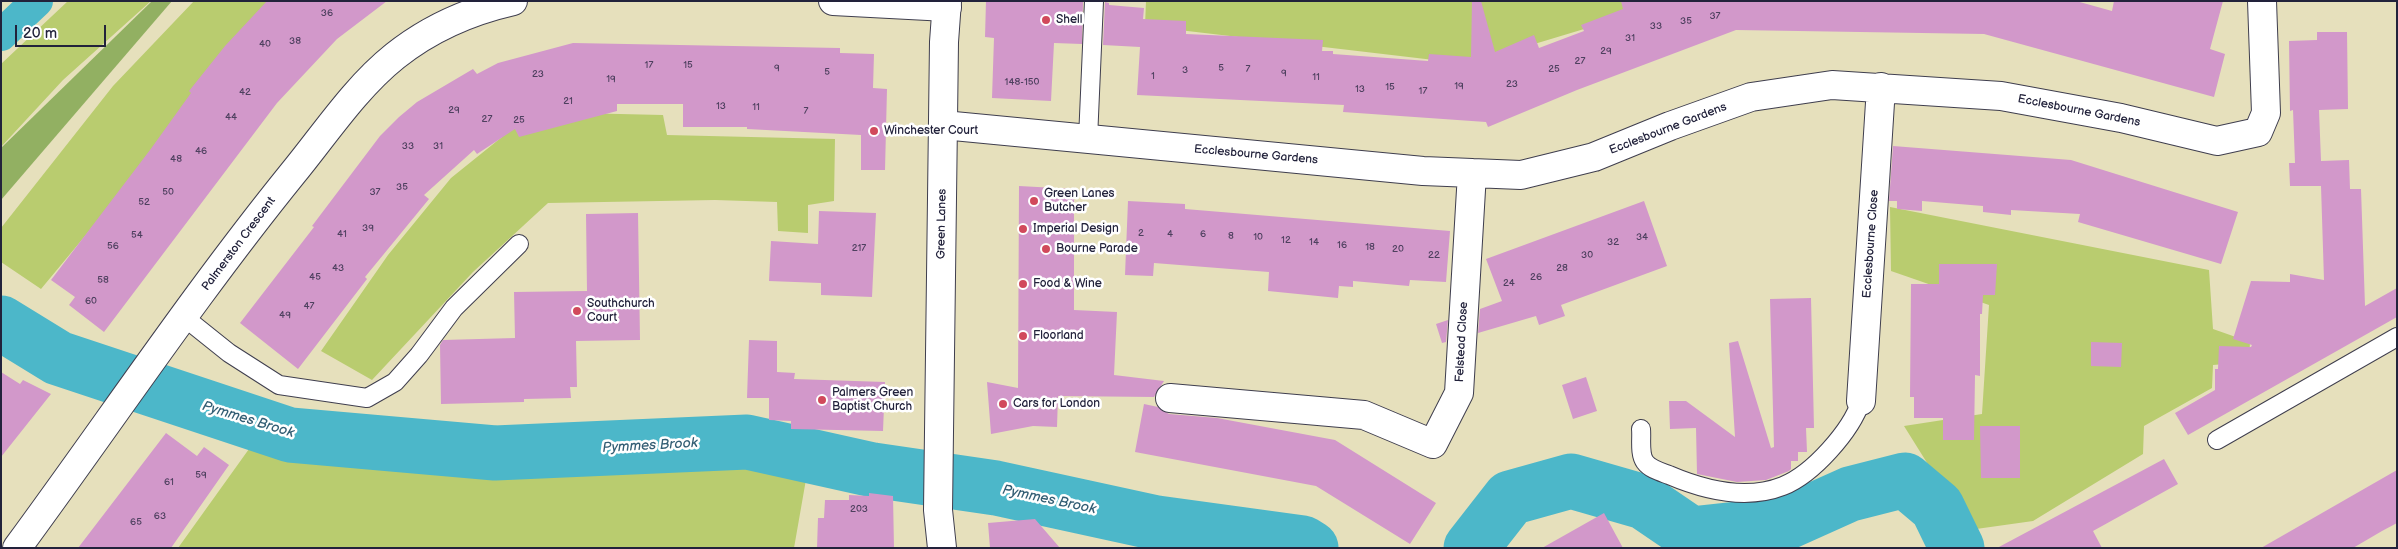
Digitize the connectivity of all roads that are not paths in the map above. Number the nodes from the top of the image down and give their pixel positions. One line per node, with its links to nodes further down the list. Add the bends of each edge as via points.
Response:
1 (513, 1): 11 (street, Palmerston Crescent, via 449,21 424,35 382,67 247,230)
2 (833, 1): 5 (street)
3 (1094, 1): 8 (lane)
4 (2262, 1): 6 (street, Ecclesbourne Gardens, via 2266,113 2258,132 2217,141 2122,118 2001,96)
5 (947, 4): 7 (street, Green Lanes)
6 (1881, 87): 9 (street, Ecclesbourne Gardens, via 1832,85 1751,98 1594,157 1521,175); 14 (street, Ecclesbourne Close)
7 (943, 125): 8 (street, Ecclesbourne Gardens); 18 (street, Green Lanes, via 938,510)
8 (1088, 139): 9 (street, Ecclesbourne Gardens)
9 (1472, 173): 13 (street, Felstead Close, via 1459,393 1433,444 1364,415)
10 (519, 244): 11 (lane, via 454,308 395,382 366,398 279,385 229,353)
11 (184, 318): 17 (street, Palmerston Crescent)
12 (2397, 337): 16 (lane)
13 (1170, 398)
14 (1861, 401): 15 (lane, via 1856,416 1824,455 1784,486 1765,491 1710,491 1654,469 1642,455)
15 (1641, 429)
16 (2218, 440)
17 (17, 548)
18 (942, 548)

